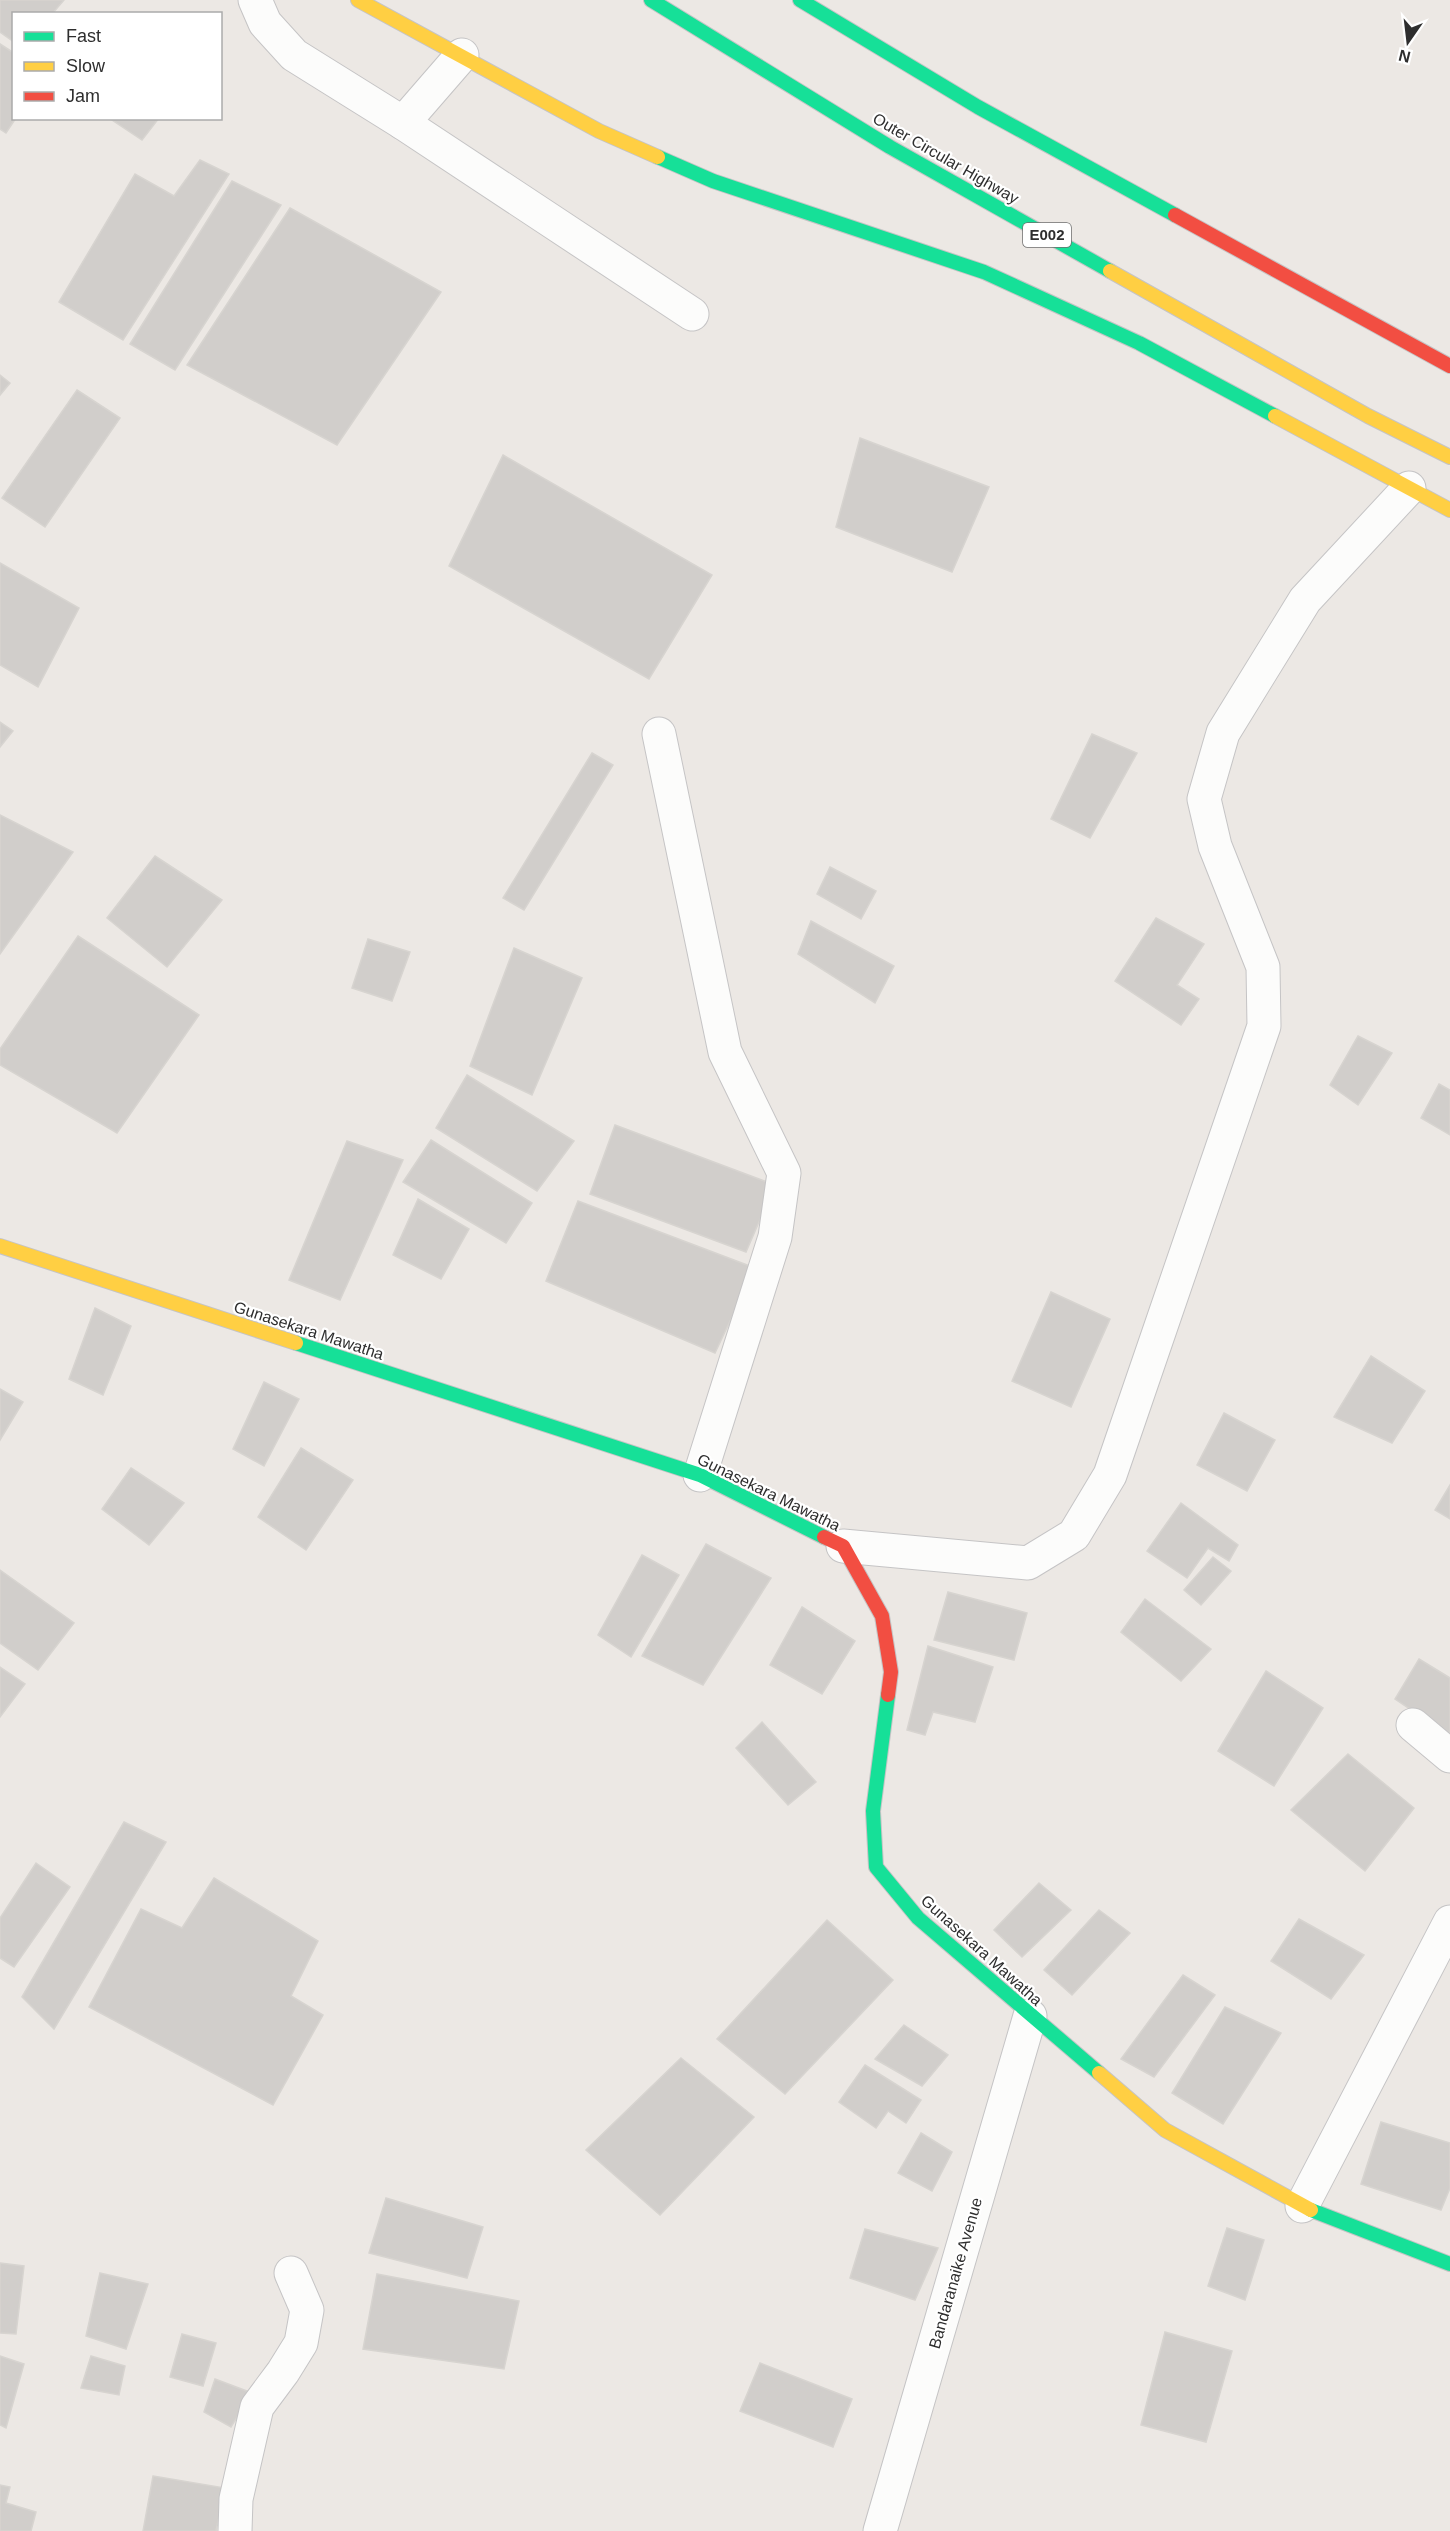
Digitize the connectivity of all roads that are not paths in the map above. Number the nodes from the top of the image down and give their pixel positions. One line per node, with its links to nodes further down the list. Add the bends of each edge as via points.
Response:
1 (255, 0): 6 (street, via 265,23 294,55)
2 (358, 0): 5 (main road)
3 (651, 0): 9 (main road, Outer Circular Highway / E002, via 890,147 1368,416)
4 (800, 0): 8 (main road, via 978,107)
5 (462, 55): 6 (street); 10 (main road, via 599,131 712,181 984,272 1139,343)
6 (403, 123): 7 (street)
7 (692, 314)
8 (1450, 366)
9 (1450, 457)
10 (1409, 488): 11 (main road); 15 (street, via 1305,600 1223,733 1204,799 1215,846 1263,967 1264,1026 1110,1475 1074,1535 1028,1563)
11 (1450, 510)
12 (659, 734): 14 (street, via 725,1052 784,1173 776,1237)
13 (0, 1246): 14 (main road, Gunasekara Mawatha)
14 (700, 1475): 15 (main road, Gunasekara Mawatha)
15 (843, 1546): 19 (main road, Gunasekara Mawatha, via 882,1616 891,1672 873,1811 876,1867 918,1918)
16 (1413, 1725): 17 (street)
17 (1450, 1756)
18 (1450, 1923): 20 (street)
19 (1030, 2016): 20 (main road, Gunasekara Mawatha, via 1166,2130); 24 (street, Bandaranaike Avenue)
20 (1302, 2206): 21 (main road, Gunasekara Mawatha)
21 (1450, 2265)
22 (291, 2272): 23 (street, via 307,2310 301,2343 257,2407 236,2499)
23 (235, 2531)
24 (880, 2531)

